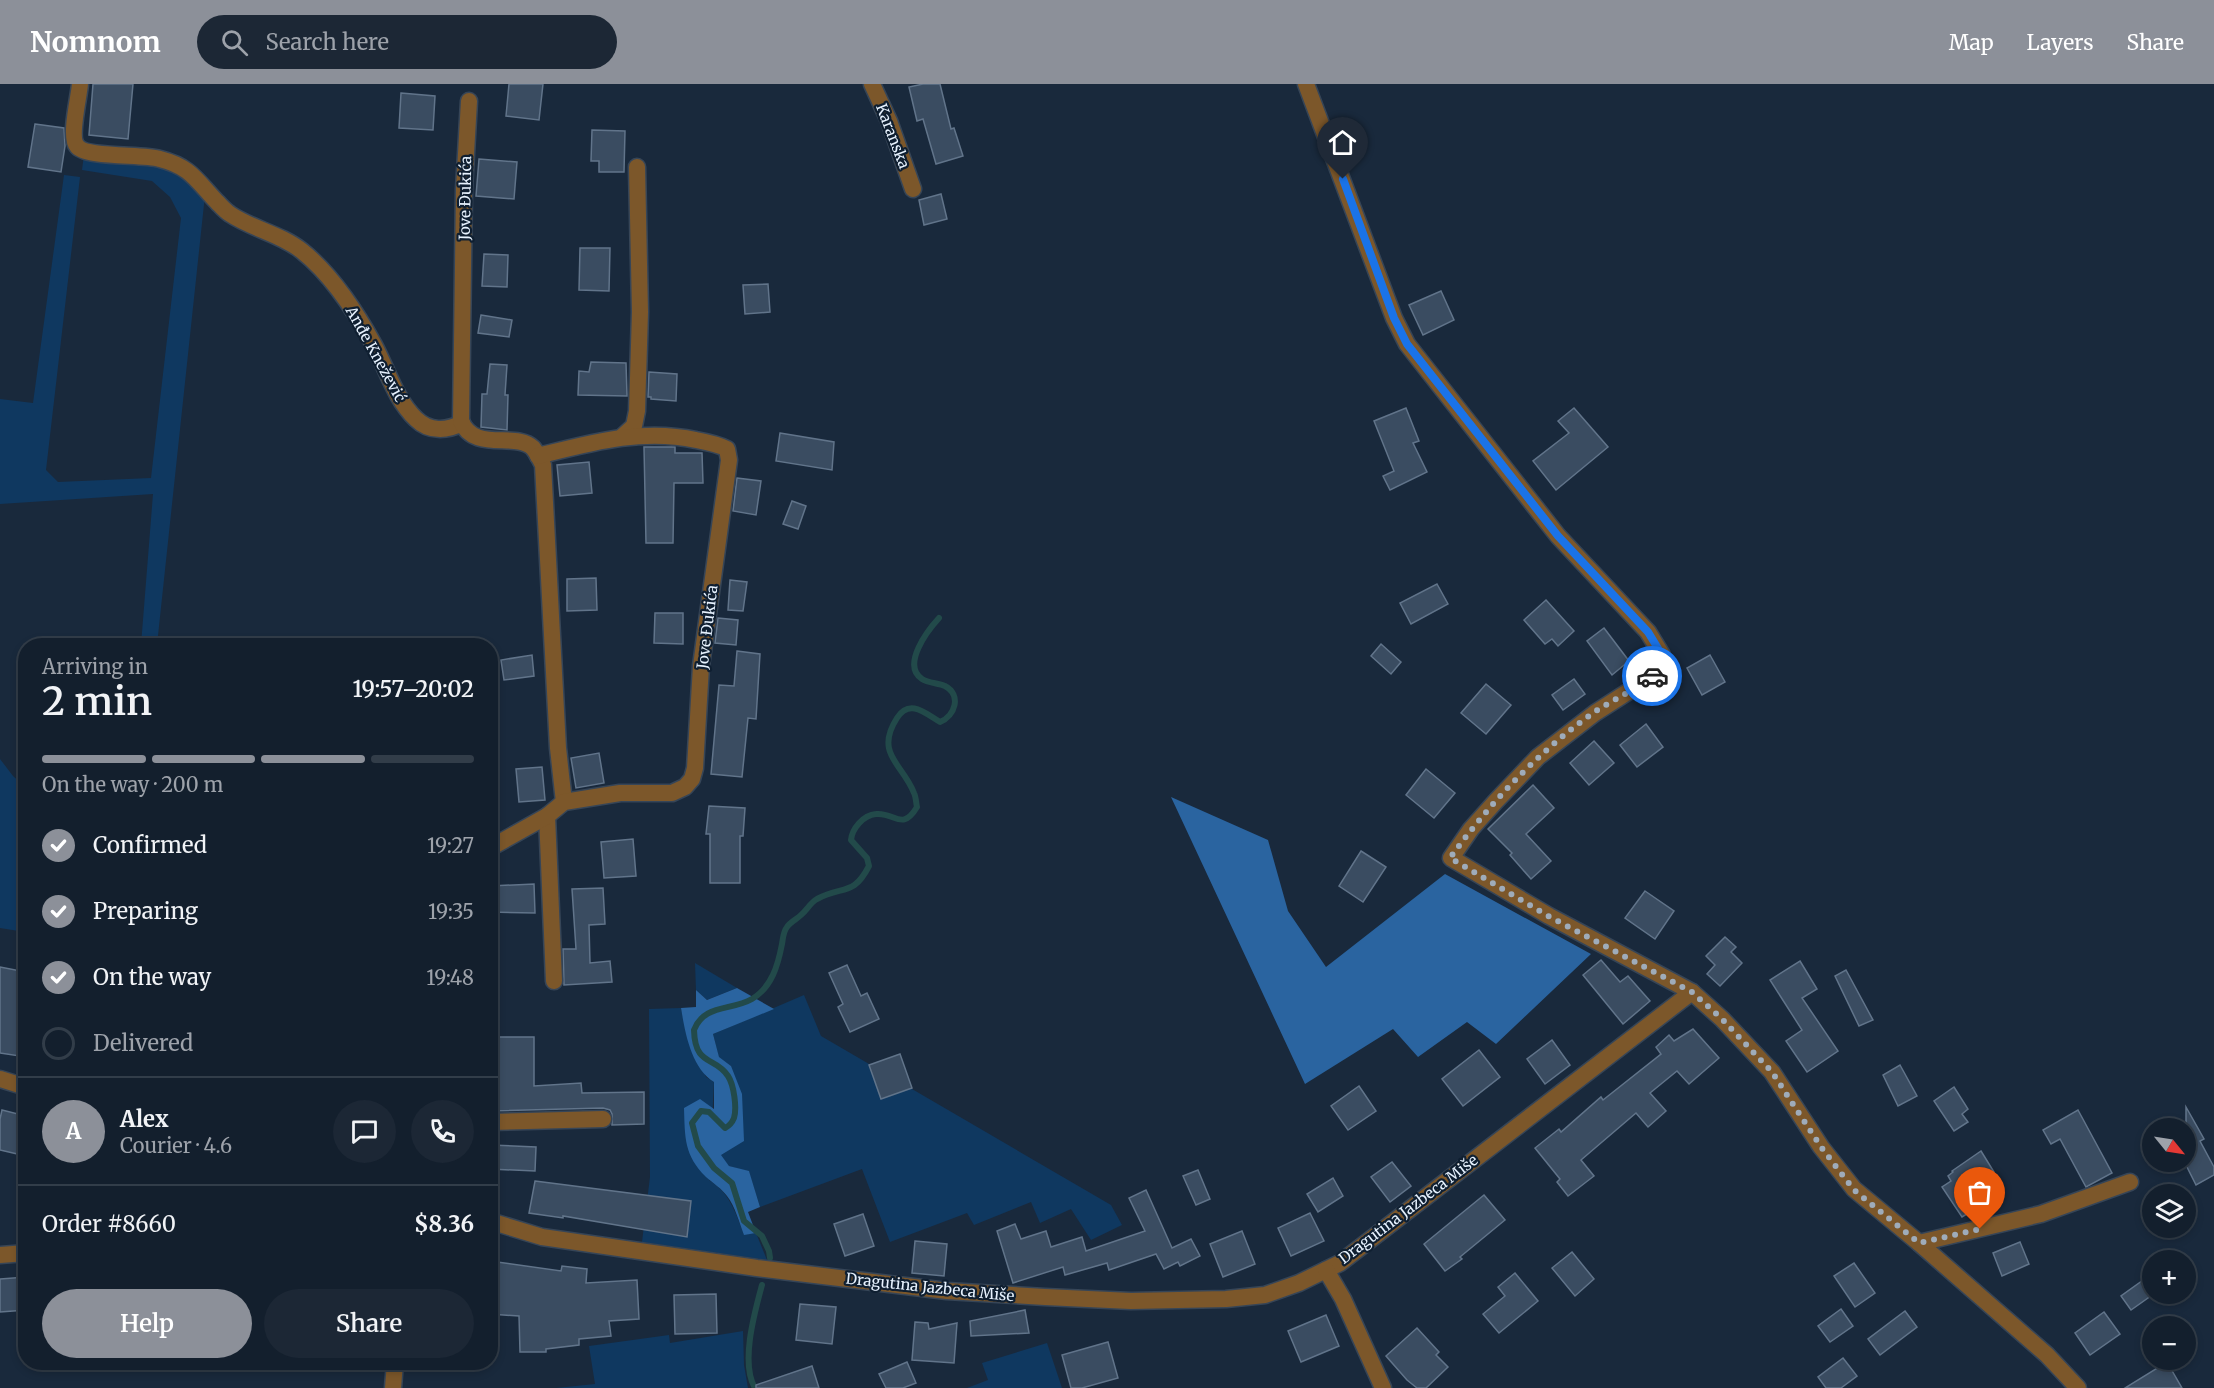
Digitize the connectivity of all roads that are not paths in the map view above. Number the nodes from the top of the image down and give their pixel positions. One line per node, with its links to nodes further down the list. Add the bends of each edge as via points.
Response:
1 (80, 84): 7 (street, Anđe Knežević, via 74,136 79,149 90,154 157,158 178,164 229,214 302,251 346,300 406,408 418,421 442,430)
2 (872, 84): 6 (street, Karanska)
3 (1306, 84): 14 (street, via 1407,344 1558,536 1648,632 1662,655 1661,664 1651,677 1594,713 1539,757 1471,829 1450,858 1548,916)
4 (469, 101): 7 (street, Jove Đukića, via 464,189)
5 (638, 167): 8 (street, via 637,411 633,426)
6 (913, 189)
7 (462, 423): 9 (street, via 479,438 526,444)
8 (623, 436): 9 (street, Jove Đukića); 10 (street, Jove Đukića, via 677,436 727,449 729,460 701,666 695,768 685,787 672,793 620,794)
9 (538, 456): 10 (street, via 543,465)
10 (564, 802): 11 (street)
11 (547, 816): 12 (street); 13 (street)
12 (498, 844)
13 (554, 981)
14 (1692, 992): 21 (street, via 1772,1072 1854,1190); 24 (street, Dragutina Jazbeca Miše)
15 (0, 1079): 16 (street)
16 (18, 1085)
17 (603, 1119): 18 (street)
18 (498, 1122)
19 (2130, 1182): 21 (street, via 2041,1214)
20 (498, 1223): 24 (street, Dragutina Jazbeca Miše, via 542,1237 757,1268 947,1291 1045,1298 1226,1299 1265,1295)
21 (1919, 1243): 28 (street, via 2047,1355)
22 (18, 1254): 23 (street)
23 (0, 1255)
24 (1326, 1270): 27 (street)
25 (394, 1370): 26 (street)
26 (393, 1388)
27 (1383, 1388)
28 (2078, 1388)

